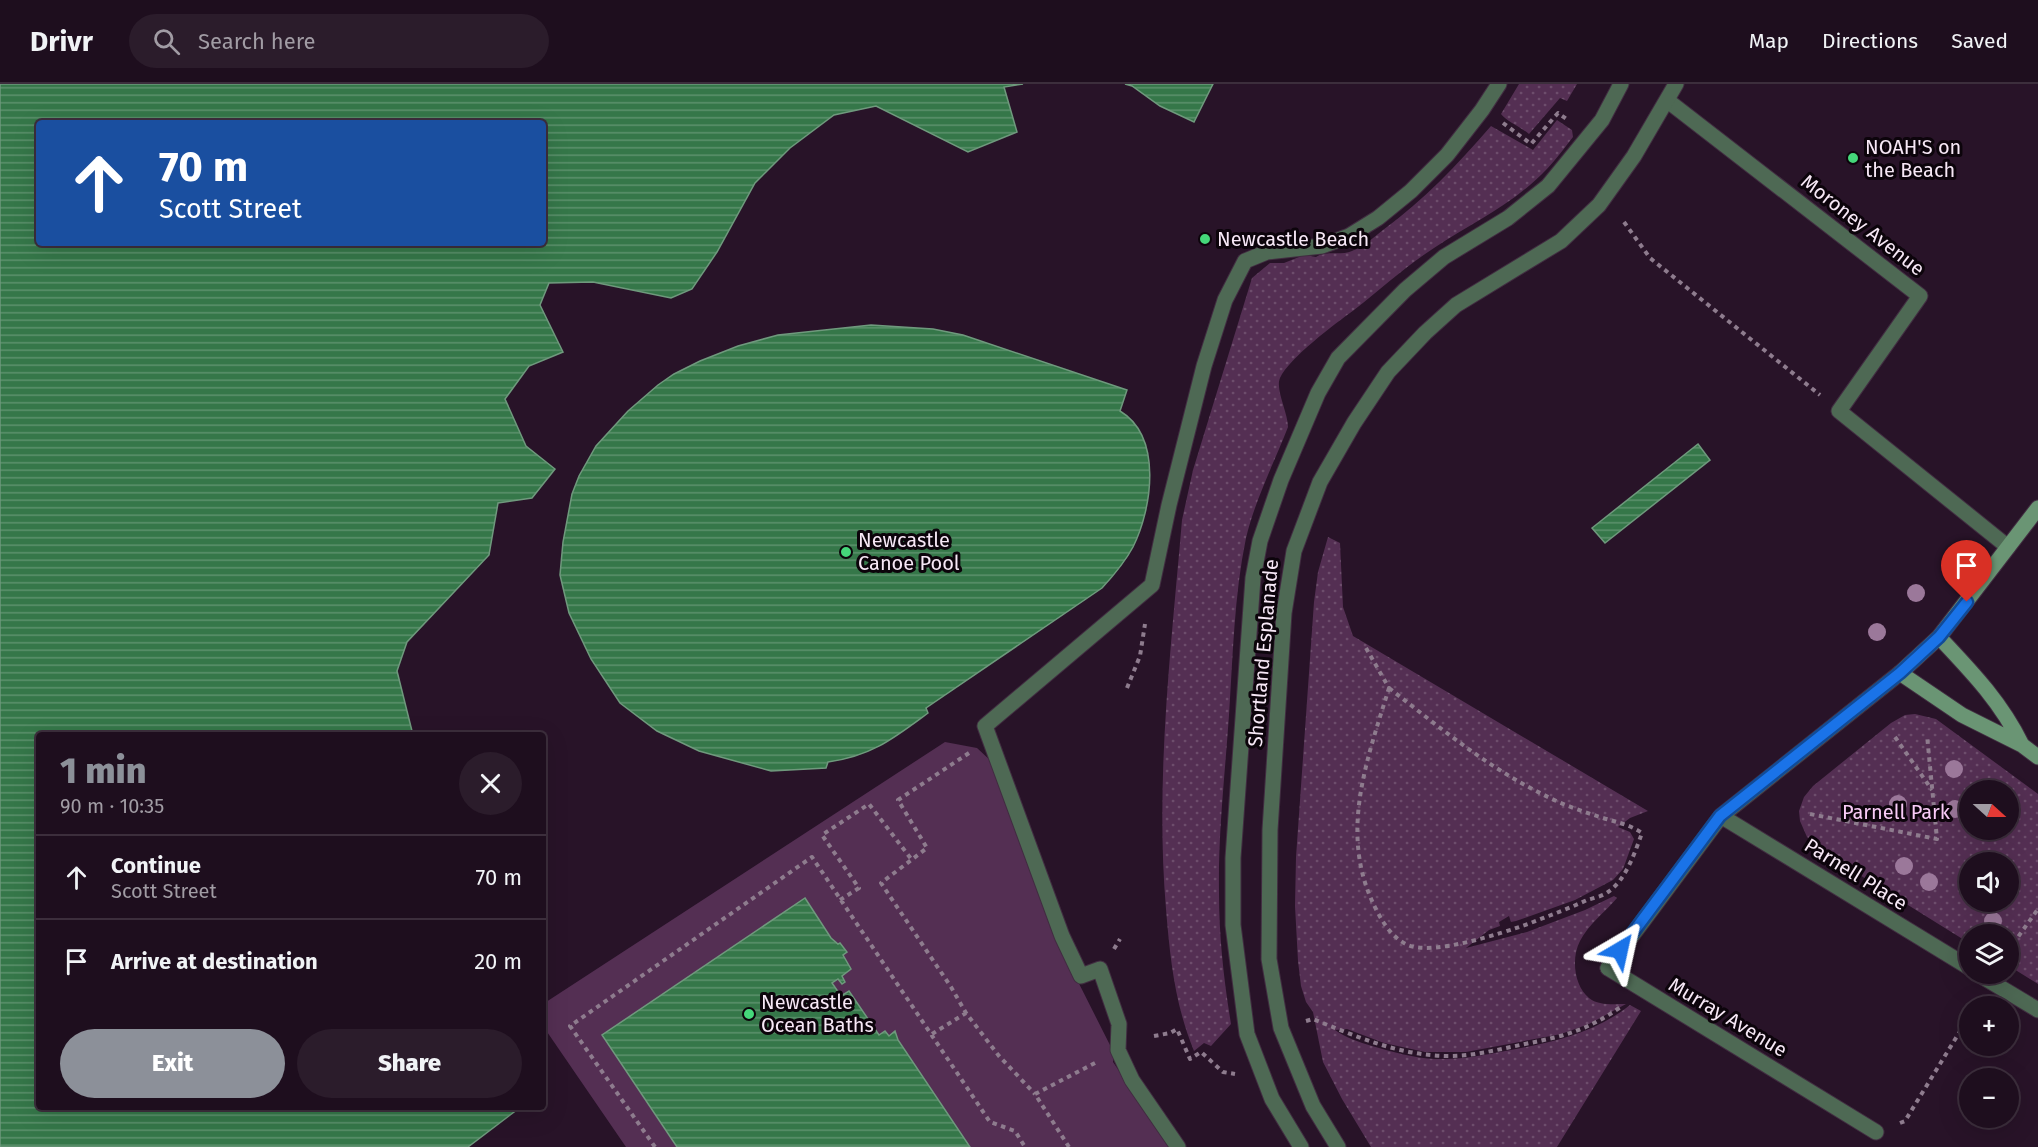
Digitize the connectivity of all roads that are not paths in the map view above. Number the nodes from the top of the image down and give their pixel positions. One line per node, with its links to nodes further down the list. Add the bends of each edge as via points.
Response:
1 (1499, 84): 16 (street, via 1447,154 1378,218 1349,236 1322,246 1267,252 1245,261 1225,300 1204,366 1152,585 985,726 1062,936 1081,976 1100,969 1119,1024 1118,1050 1132,1080)
2 (1621, 84): 17 (street, via 1602,120 1548,186 1508,218 1444,257 1405,290 1338,358 1318,393 1260,541 1253,578 1233,858 1233,925 1247,1034 1272,1099)
3 (1676, 84): 4 (street, Shortland Esplanade)
4 (1668, 101): 6 (street, Moroney Avenue, via 1920,297 1839,411); 18 (street, Shortland Esplanade, via 1599,205 1561,241 1456,305 1388,372 1320,482 1293,551 1284,613 1270,831 1269,959 1281,1028 1313,1106)
5 (2038, 508): 6 (street)
6 (2008, 547): 7 (street)
7 (1939, 637): 8 (street); 9 (street, via 1998,702)
8 (1900, 673): 9 (street, via 1962,715); 11 (street, Murray Avenue)
9 (2022, 745): 10 (street)
10 (2038, 757)
11 (1720, 816): 12 (street, Parnell Place); 15 (street, Murray Avenue, via 1608,968)
12 (1959, 961)
13 (1995, 984): 14 (street)
14 (2038, 1010)
15 (1876, 1132)
16 (1178, 1147)
17 (1301, 1147)
18 (1338, 1147)

